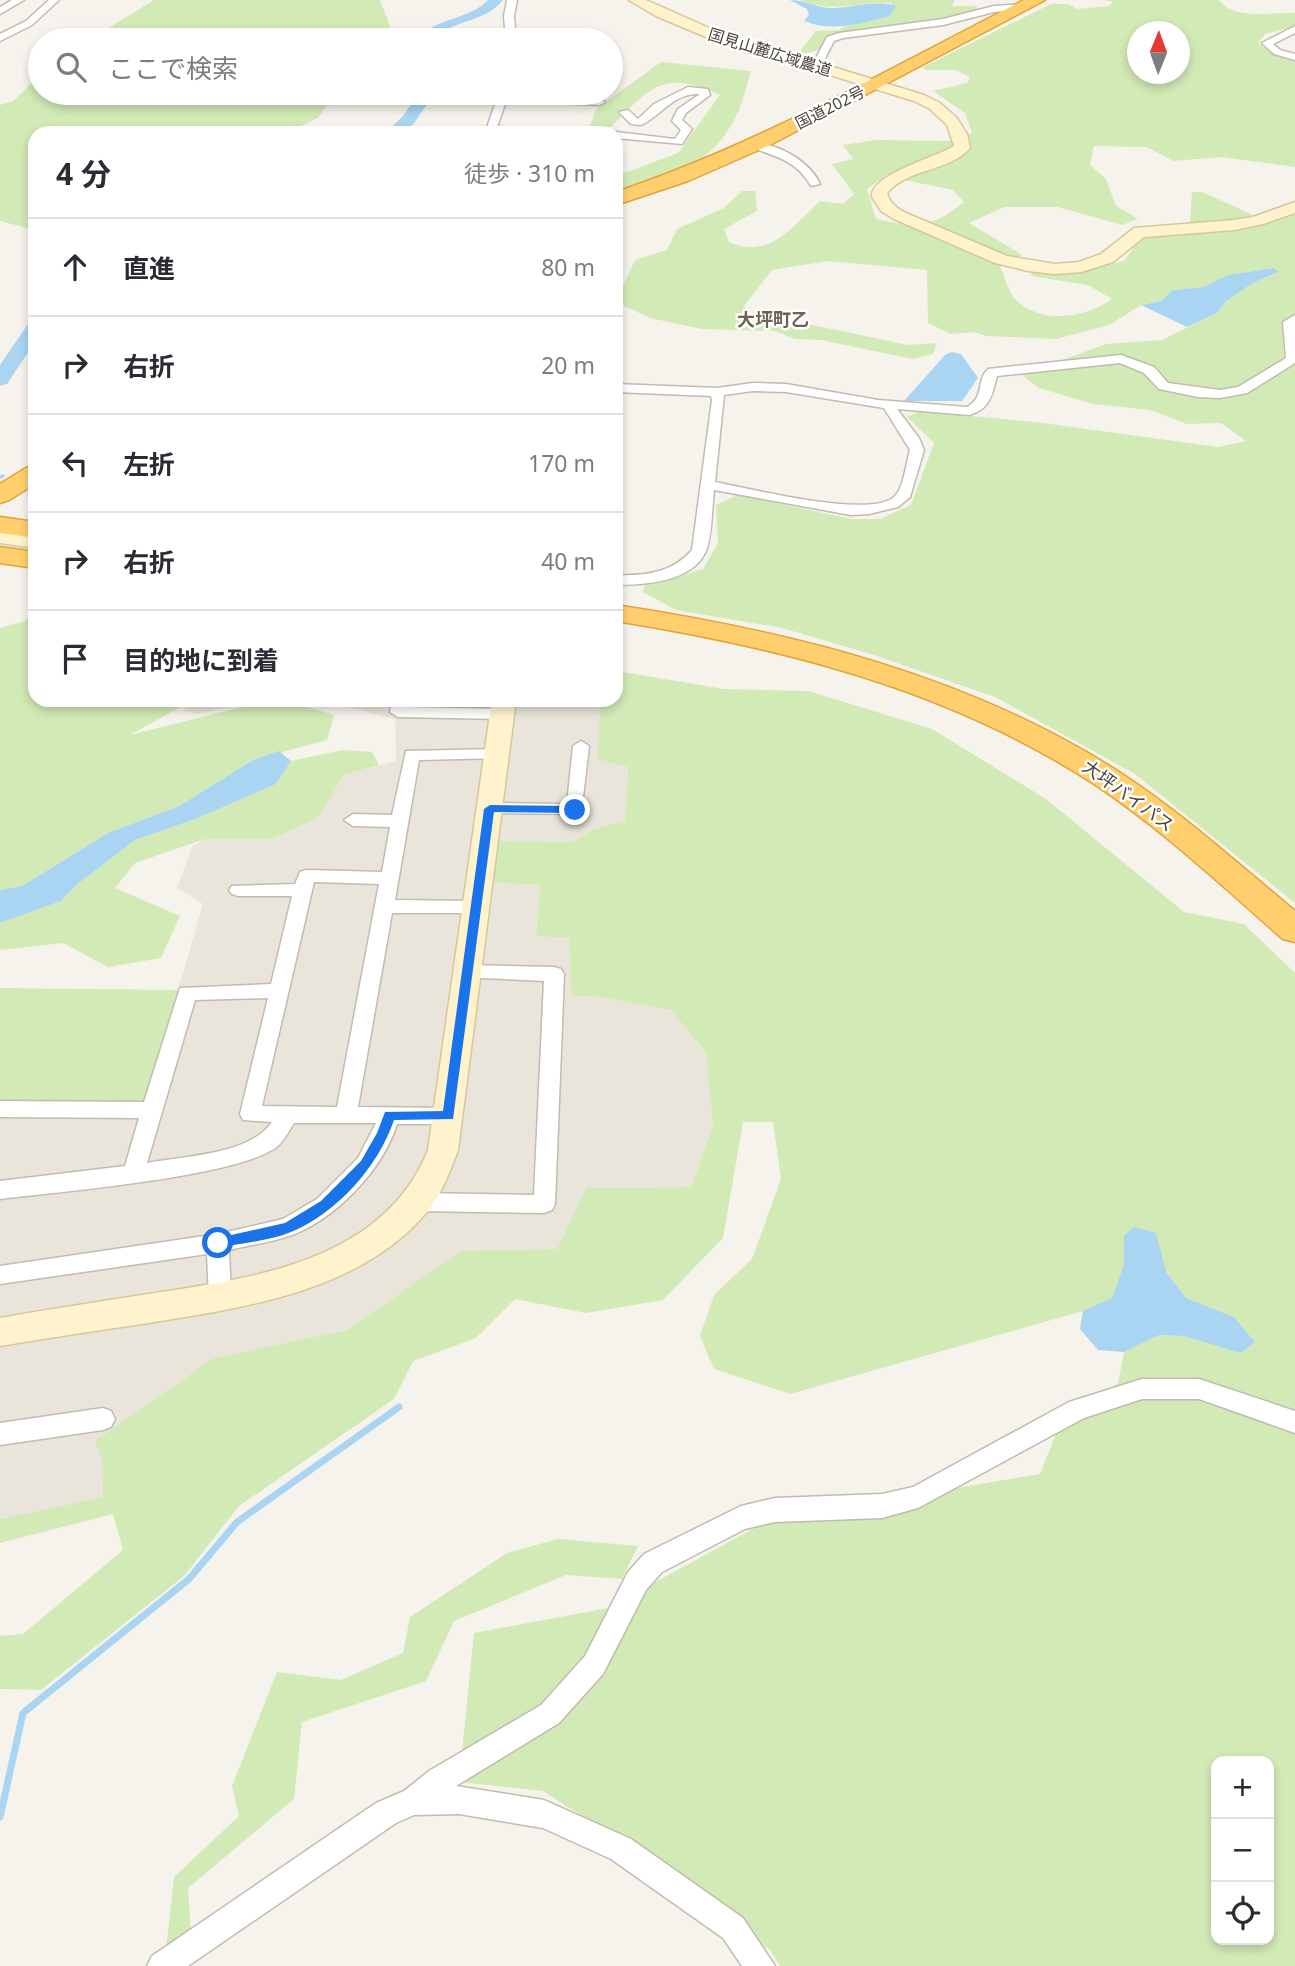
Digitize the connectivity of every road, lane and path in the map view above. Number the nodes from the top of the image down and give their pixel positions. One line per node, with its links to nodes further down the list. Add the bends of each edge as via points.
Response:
1 (19, 0): 6 (street)
2 (54, 0): 9 (street, via 29,23)
3 (512, 0): 7 (street)
4 (636, 0): 11 (street, 国見山麓広域農道, via 681,23)
5 (1031, 4): 11 (street, via 830,38); 12 (highway, 国道202号)
6 (0, 11)
7 (510, 28)
8 (1295, 29): 10 (street, via 1267,43 1277,52)
9 (0, 38)
10 (1295, 57)
11 (814, 65): 12 (street, 国見山麓広域農道)
12 (876, 83): 17 (highway, 国道202号); 20 (street, 国見山麓広域農道, via 929,103 952,122 963,141 962,148 951,156 882,188 879,193 886,208 1005,261 1074,267 1110,258 1128,237 1140,232 1234,225)
13 (500, 105): 15 (street)
14 (624, 112): 16 (street, via 641,122 657,106 688,90 699,88 705,95 682,111 677,121 687,129 678,142)
15 (493, 126)
16 (623, 136)
17 (753, 145): 18 (street, via 802,163); 19 (highway, 国道202号)
18 (815, 184)
19 (623, 197)
20 (1295, 207)
21 (1295, 319): 24 (street, via 1289,322 1293,359 1241,390 1220,394 1175,390 1139,365 1121,359 1097,360 993,372 989,392 978,408 969,411)
22 (623, 388): 23 (street)
23 (717, 392): 24 (street, via 786,388); 26 (street)
24 (889, 405): 26 (street, via 917,450 903,497 893,504 869,510 831,509)
25 (28, 478): 27 (highway)
26 (708, 485): 32 (street, via 699,551 690,564 644,580)
27 (0, 495)
28 (28, 532): 29 (highway)
29 (2, 539): 30 (street); 31 (highway)
30 (28, 541)
31 (28, 556)
32 (623, 580)
33 (623, 614): 36 (highway, 大坪バイパス, via 752,636)
34 (623, 621): 36 (street, via 751,640)
35 (623, 633): 37 (highway, 大坪バイパス, via 769,648)
36 (845, 661): 37 (highway, 大坪バイパス)
37 (941, 692): 50 (highway, 大坪バイパス, via 1025,730 1106,778 1175,829)
38 (399, 707): 39 (street, via 398,712)
39 (503, 707): 41 (street)
40 (581, 746): 42 (street, via 575,810)
41 (496, 754): 42 (street); 44 (street, via 412,755)
42 (490, 809): 49 (street)
43 (353, 820): 44 (street)
44 (401, 821): 45 (street)
45 (390, 878): 47 (street, via 306,876); 48 (street)
46 (238, 890): 47 (street)
47 (303, 890): 52 (street)
48 (385, 906): 49 (street); 56 (street)
49 (475, 907): 51 (street)
50 (1295, 930)
51 (468, 972): 58 (street); 61 (street, via 554,974 544,1204)
52 (278, 991): 54 (street, via 187,993); 55 (street, via 250,1114)
53 (0, 1109): 54 (street)
54 (151, 1110): 59 (street)
55 (289, 1114): 56 (street); 59 (street, via 272,1139 245,1154)
56 (346, 1114): 57 (street)
57 (389, 1115): 58 (street); 62 (street, via 365,1164 325,1205 288,1227)
58 (448, 1116): 61 (street, via 443,1150)
59 (133, 1174): 60 (street)
60 (0, 1190)
61 (416, 1202): 64 (street, via 387,1230 322,1269 276,1286)
62 (218, 1243): 63 (street); 64 (street)
63 (0, 1275)
64 (220, 1297): 65 (street)
65 (0, 1332)
66 (103, 1419): 68 (street)
67 (1295, 1422): 69 (street, via 1199,1389 1142,1389 1077,1410 918,1497 882,1506 775,1510 741,1518 653,1563 637,1581 594,1665 550,1714)
68 (0, 1434)
69 (414, 1801): 70 (street, via 386,1813); 71 (street, via 459,1800 544,1814 621,1849 733,1928)
70 (162, 1966)
71 (760, 1966)

